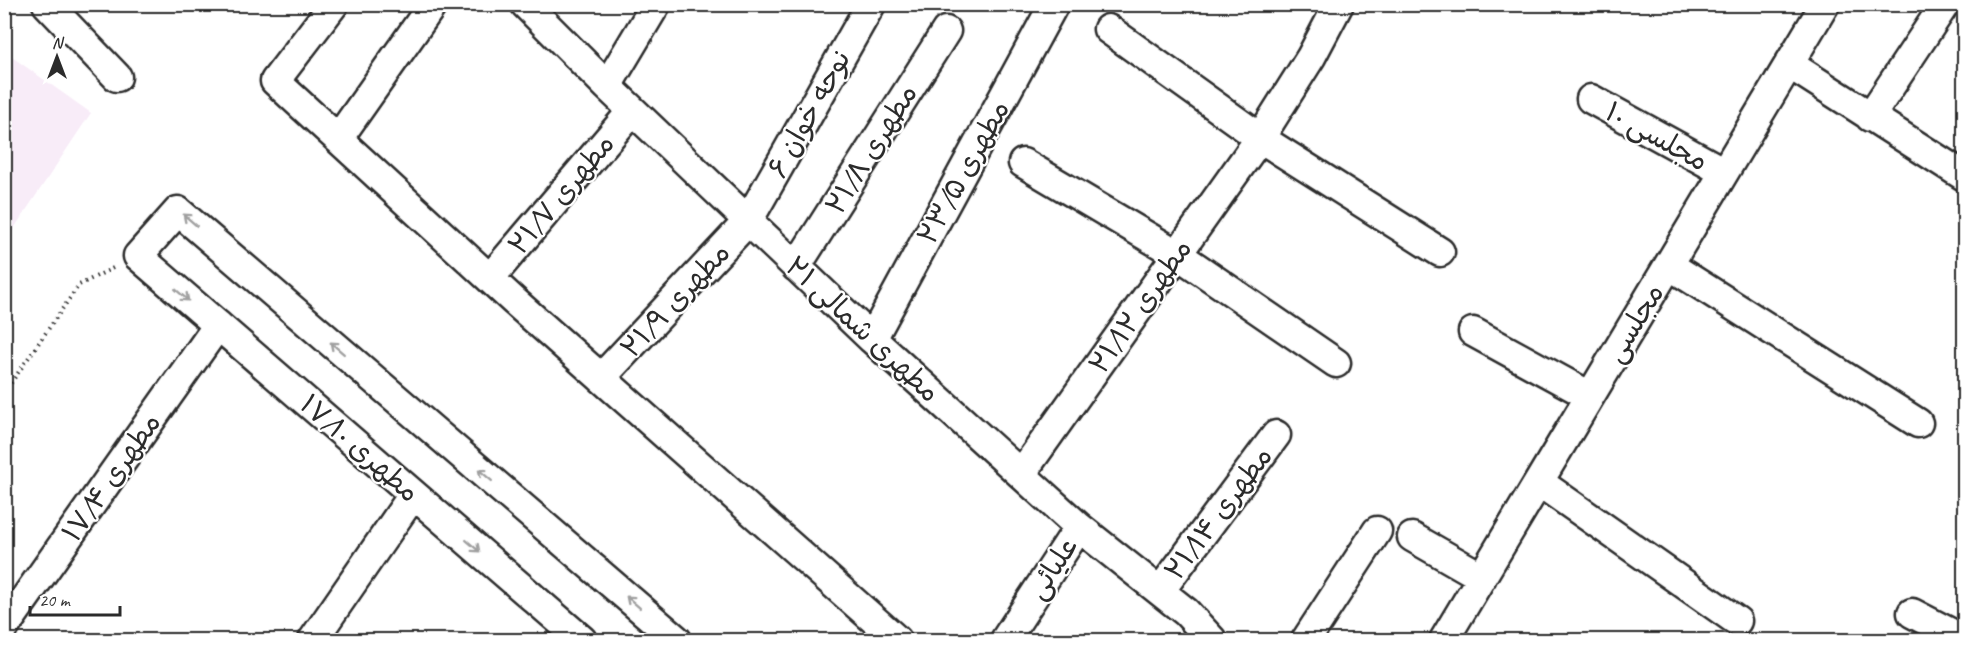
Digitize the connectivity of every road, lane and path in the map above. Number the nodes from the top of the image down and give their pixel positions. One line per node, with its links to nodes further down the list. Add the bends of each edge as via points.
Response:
1 (47, 4): 14 (street)
2 (334, 4): 20 (street, via 275,81)
3 (433, 4): 20 (street)
4 (525, 4): 15 (street, مطهری شمالی ۲۱)
5 (656, 4): 15 (street)
6 (870, 4): 24 (street, نوحه خوان ۶)
7 (1054, 4): 33 (street, مطهری ۲۳/۵)
8 (1339, 4): 19 (street, مطهری ۲۱/۱۲)
9 (1825, 4): 13 (street, مجلسی)
10 (1945, 4): 18 (street)
11 (1107, 29): 19 (street)
12 (946, 31): 29 (street, مطهری ۲۱/۸)
13 (1789, 64): 18 (street); 22 (street, مجلسی)
14 (117, 77)
15 (607, 86): 17 (street, مطهری شمالی ۲۱)
16 (1591, 99): 22 (street, مجلسی ۱۰)
17 (632, 111): 24 (street, مطهری شمالی ۲۱); 30 (street, مطهری ۲۱/۷)
18 (1870, 117): 23 (street)
19 (1260, 138): 25 (street); 26 (street, مطهری ۲۱/۱۲)
20 (338, 140): 30 (street)
21 (1023, 163): 26 (street)
22 (1724, 172): 28 (street, مجلسی)
23 (1965, 176)
24 (748, 222): 29 (street, مطهری شمالی ۲۱); 35 (street, مطهری ۲۱/۹)
25 (1440, 252)
26 (1177, 254): 34 (street); 40 (street, مطهری ۲۱/۱۲)
27 (138, 256): 31 (street, مطهری ۱۷/۱۰, one-way to 31); 36 (path, via 79,285); 53 (street, one-way to 27, via 178,211)
28 (1669, 265): 37 (street, مجلسی); 38 (street)
29 (796, 267): 33 (street, مطهری شمالی ۲۱)
30 (490, 278): 35 (street)
31 (218, 325): 42 (street, مطهری ۱۷/۱۰); 50 (street, مطهری ۱۷/۴)
32 (1473, 332): 37 (street)
33 (872, 339): 40 (street, مطهری شمالی ۲۱)
34 (1336, 363)
35 (601, 378): 54 (street)
36 (4, 393)
37 (1590, 396): 41 (street, مجلسی)
38 (1918, 423)
39 (1276, 435): 47 (street, مطهری ۲۱/۱۴)
40 (1021, 474): 43 (street, مطهری شمالی ۲۱)
41 (1539, 482): 46 (street, مجلسی); 49 (street)
42 (413, 495): 51 (street); 52 (street, مطهری ۱۷/۱۰, one-way to 52)
43 (1078, 527): 47 (street, مطهری شمالی ۲۱); 55 (street, علیائی)
44 (1377, 531): 57 (street)
45 (1412, 537): 46 (street)
46 (1482, 577): 58 (street, مجلسی)
47 (1160, 591): 56 (street, مطهری شمالی ۲۱)
48 (1912, 613): 59 (street)
49 (1737, 621)
50 (4, 628)
51 (313, 640)
52 (582, 640)
53 (677, 640)
54 (897, 640)
55 (1005, 640)
56 (1212, 640)
57 (1306, 640)
58 (1444, 640)
59 (1965, 640)

